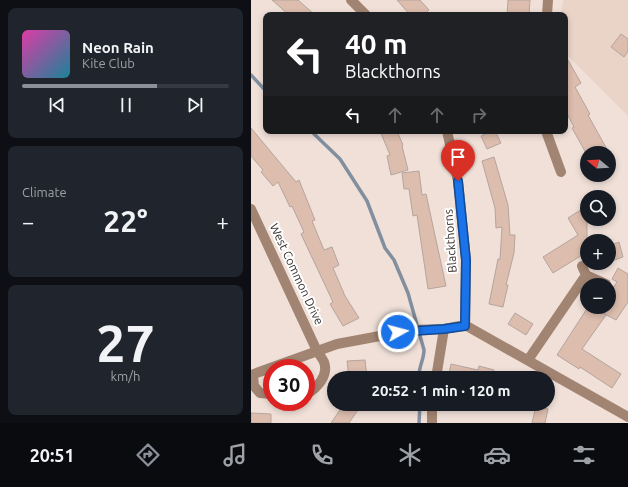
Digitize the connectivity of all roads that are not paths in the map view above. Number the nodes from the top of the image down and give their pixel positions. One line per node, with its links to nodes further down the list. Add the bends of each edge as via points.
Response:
1 (351, 0): 3 (street)
2 (548, 0): 4 (street)
3 (363, 12)
4 (547, 12)
5 (448, 134): 10 (street, Blackthorns, via 458,181 466,260)
6 (547, 134): 7 (street)
7 (561, 172)
8 (251, 210): 12 (street, West Common Drive)
9 (596, 278): 13 (street, via 584,271)
10 (465, 326): 11 (street); 13 (street)
11 (444, 329): 12 (street, via 412,330 362,338); 14 (street)
12 (317, 351): 15 (street); 16 (street, West Common Drive, via 325,363 324,376)
13 (528, 360): 19 (street)
14 (437, 371)
15 (252, 375): 17 (street, via 254,386)
16 (315, 388)
17 (263, 393)
18 (432, 411): 20 (street)
19 (628, 417)
20 (432, 423)

